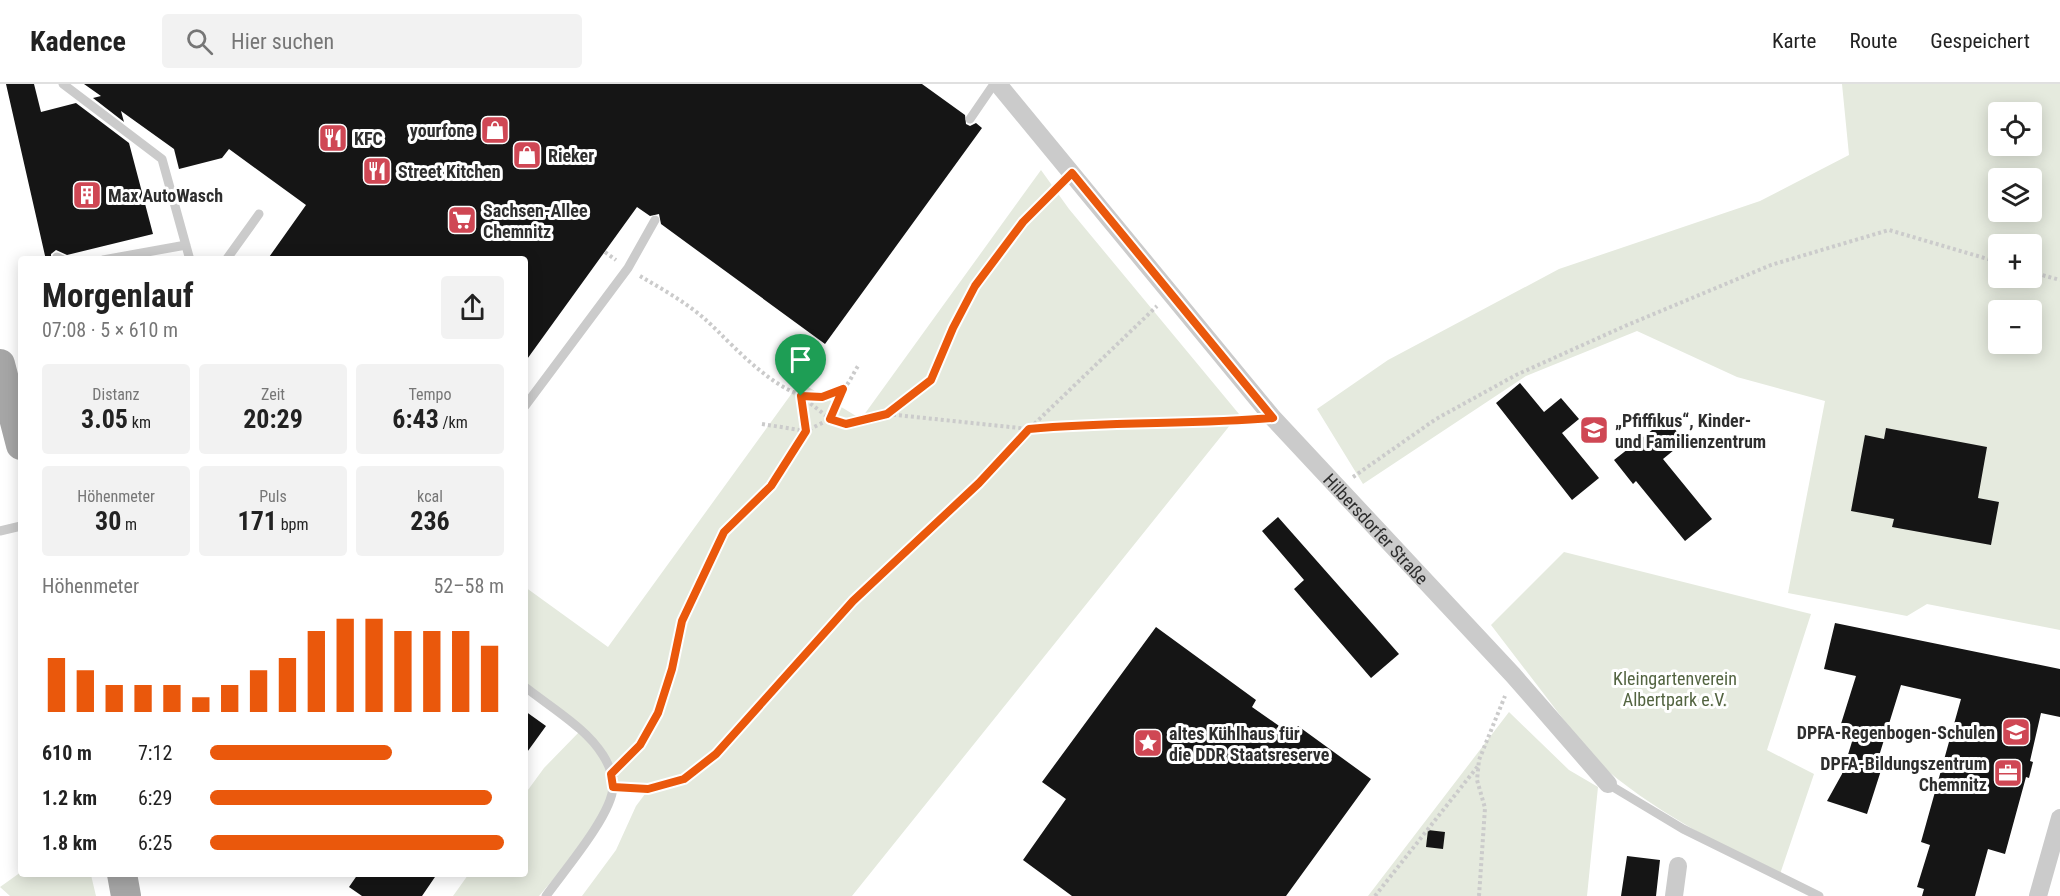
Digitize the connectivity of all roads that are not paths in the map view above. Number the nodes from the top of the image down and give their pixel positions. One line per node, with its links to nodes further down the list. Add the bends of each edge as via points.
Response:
1 (63, 84): 6 (lane, via 162,159)
2 (996, 84): 3 (lane); 16 (street, Hilbersdorfer Straße, via 1273,418 1513,675)
3 (970, 119)
4 (259, 214): 9 (lane)
5 (655, 220): 11 (lane, via 628,268)
6 (186, 244): 7 (lane); 8 (lane)
7 (124, 256)
8 (189, 256)
9 (229, 256)
10 (0, 364): 12 (main road)
11 (528, 402)
12 (15, 436)
13 (18, 527): 14 (lane)
14 (0, 531)
15 (528, 689): 22 (lane, via 581,729 606,758 613,787 609,803 590,836)
16 (1608, 784): 24 (lane, Hilbersdorfer Straße, via 1683,829)
17 (2060, 818): 18 (street)
18 (2057, 845): 25 (street)
19 (1678, 866): 23 (street)
20 (123, 877): 21 (main road)
21 (126, 896)
22 (546, 896)
23 (1674, 896)
24 (1819, 896)
25 (2038, 896)

